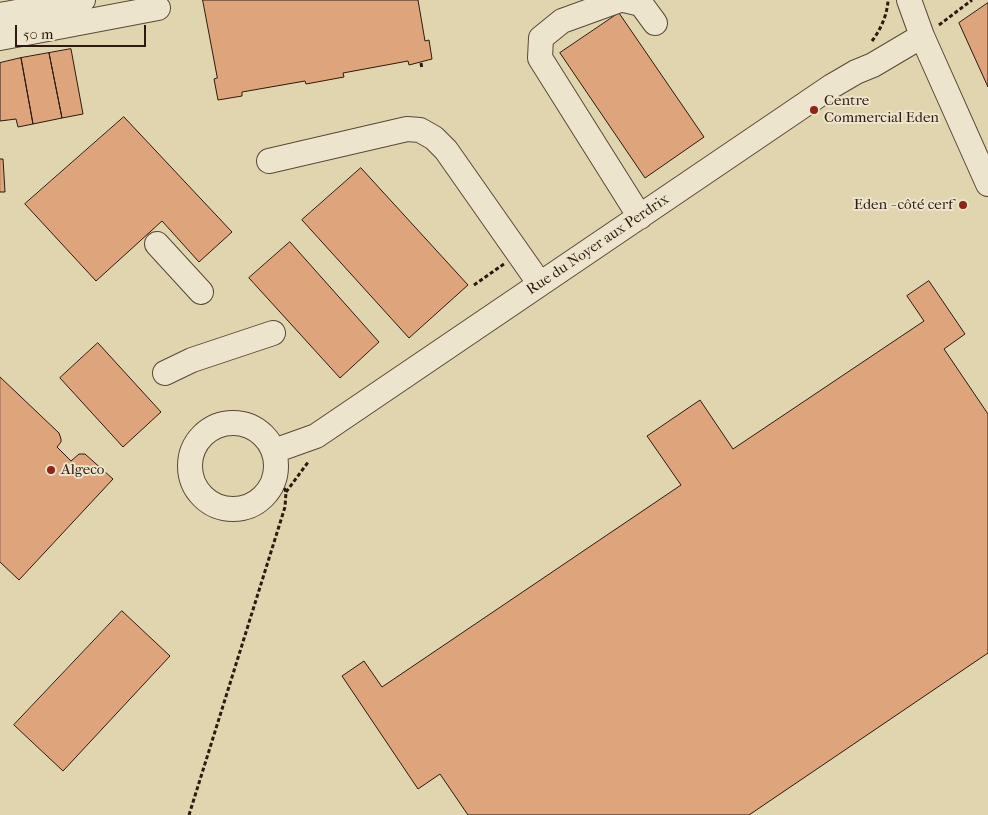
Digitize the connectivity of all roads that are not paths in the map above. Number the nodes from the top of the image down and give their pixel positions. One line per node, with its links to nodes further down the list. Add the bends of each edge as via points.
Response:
1 (82, 0): 6 (street)
2 (620, 0): 12 (street, via 562,21 541,38 540,58)
3 (624, 0): 7 (street, via 641,4)
4 (909, 0): 8 (street)
5 (158, 8): 9 (street)
6 (0, 15)
7 (655, 23)
8 (922, 36): 11 (street); 12 (street, Rue du Noyer aux Perdrix, via 832,86)
9 (0, 38)
10 (269, 161): 14 (street, via 407,129 420,130 446,150)
11 (988, 184)
12 (640, 217): 14 (street, Rue du Noyer aux Perdrix)
13 (157, 244): 15 (street)
14 (540, 284): 18 (street, Rue du Noyer aux Perdrix, via 316,436)
15 (201, 292)
16 (273, 333): 17 (street, via 192,360)
17 (165, 373)
18 (275, 460)

